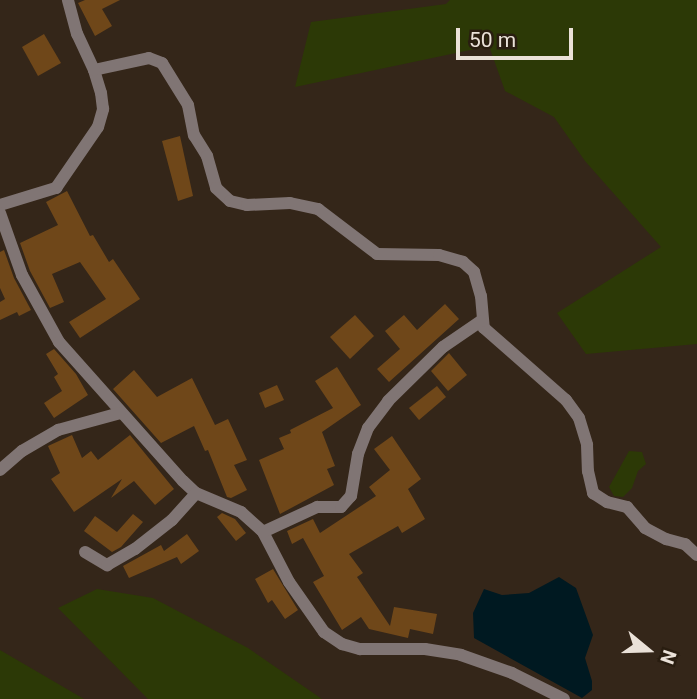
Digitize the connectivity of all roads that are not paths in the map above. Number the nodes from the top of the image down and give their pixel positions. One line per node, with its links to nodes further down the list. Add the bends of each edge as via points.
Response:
1 (68, 0): 2 (street)
2 (94, 70): 3 (street, via 103,109 98,127 56,188); 5 (street, via 149,58 162,63 188,105 194,135 207,156 216,188 230,201 318,209 377,254 439,255 463,262 474,272 481,296)
3 (0, 205)
4 (0, 214): 6 (street, via 22,275 59,342)
5 (481, 321): 9 (street, via 443,346 388,401 368,428 351,496 341,507 317,507); 11 (street, via 566,400 579,418 593,493 627,507 645,528 685,544)
6 (120, 413): 7 (street, via 58,430); 8 (street)
7 (0, 470)
8 (196, 493): 9 (street, via 240,512); 10 (street, via 172,520 107,565)
9 (263, 532): 12 (street, via 289,582 324,632 342,644 461,655)
10 (85, 552)
11 (697, 555)
12 (564, 699)

